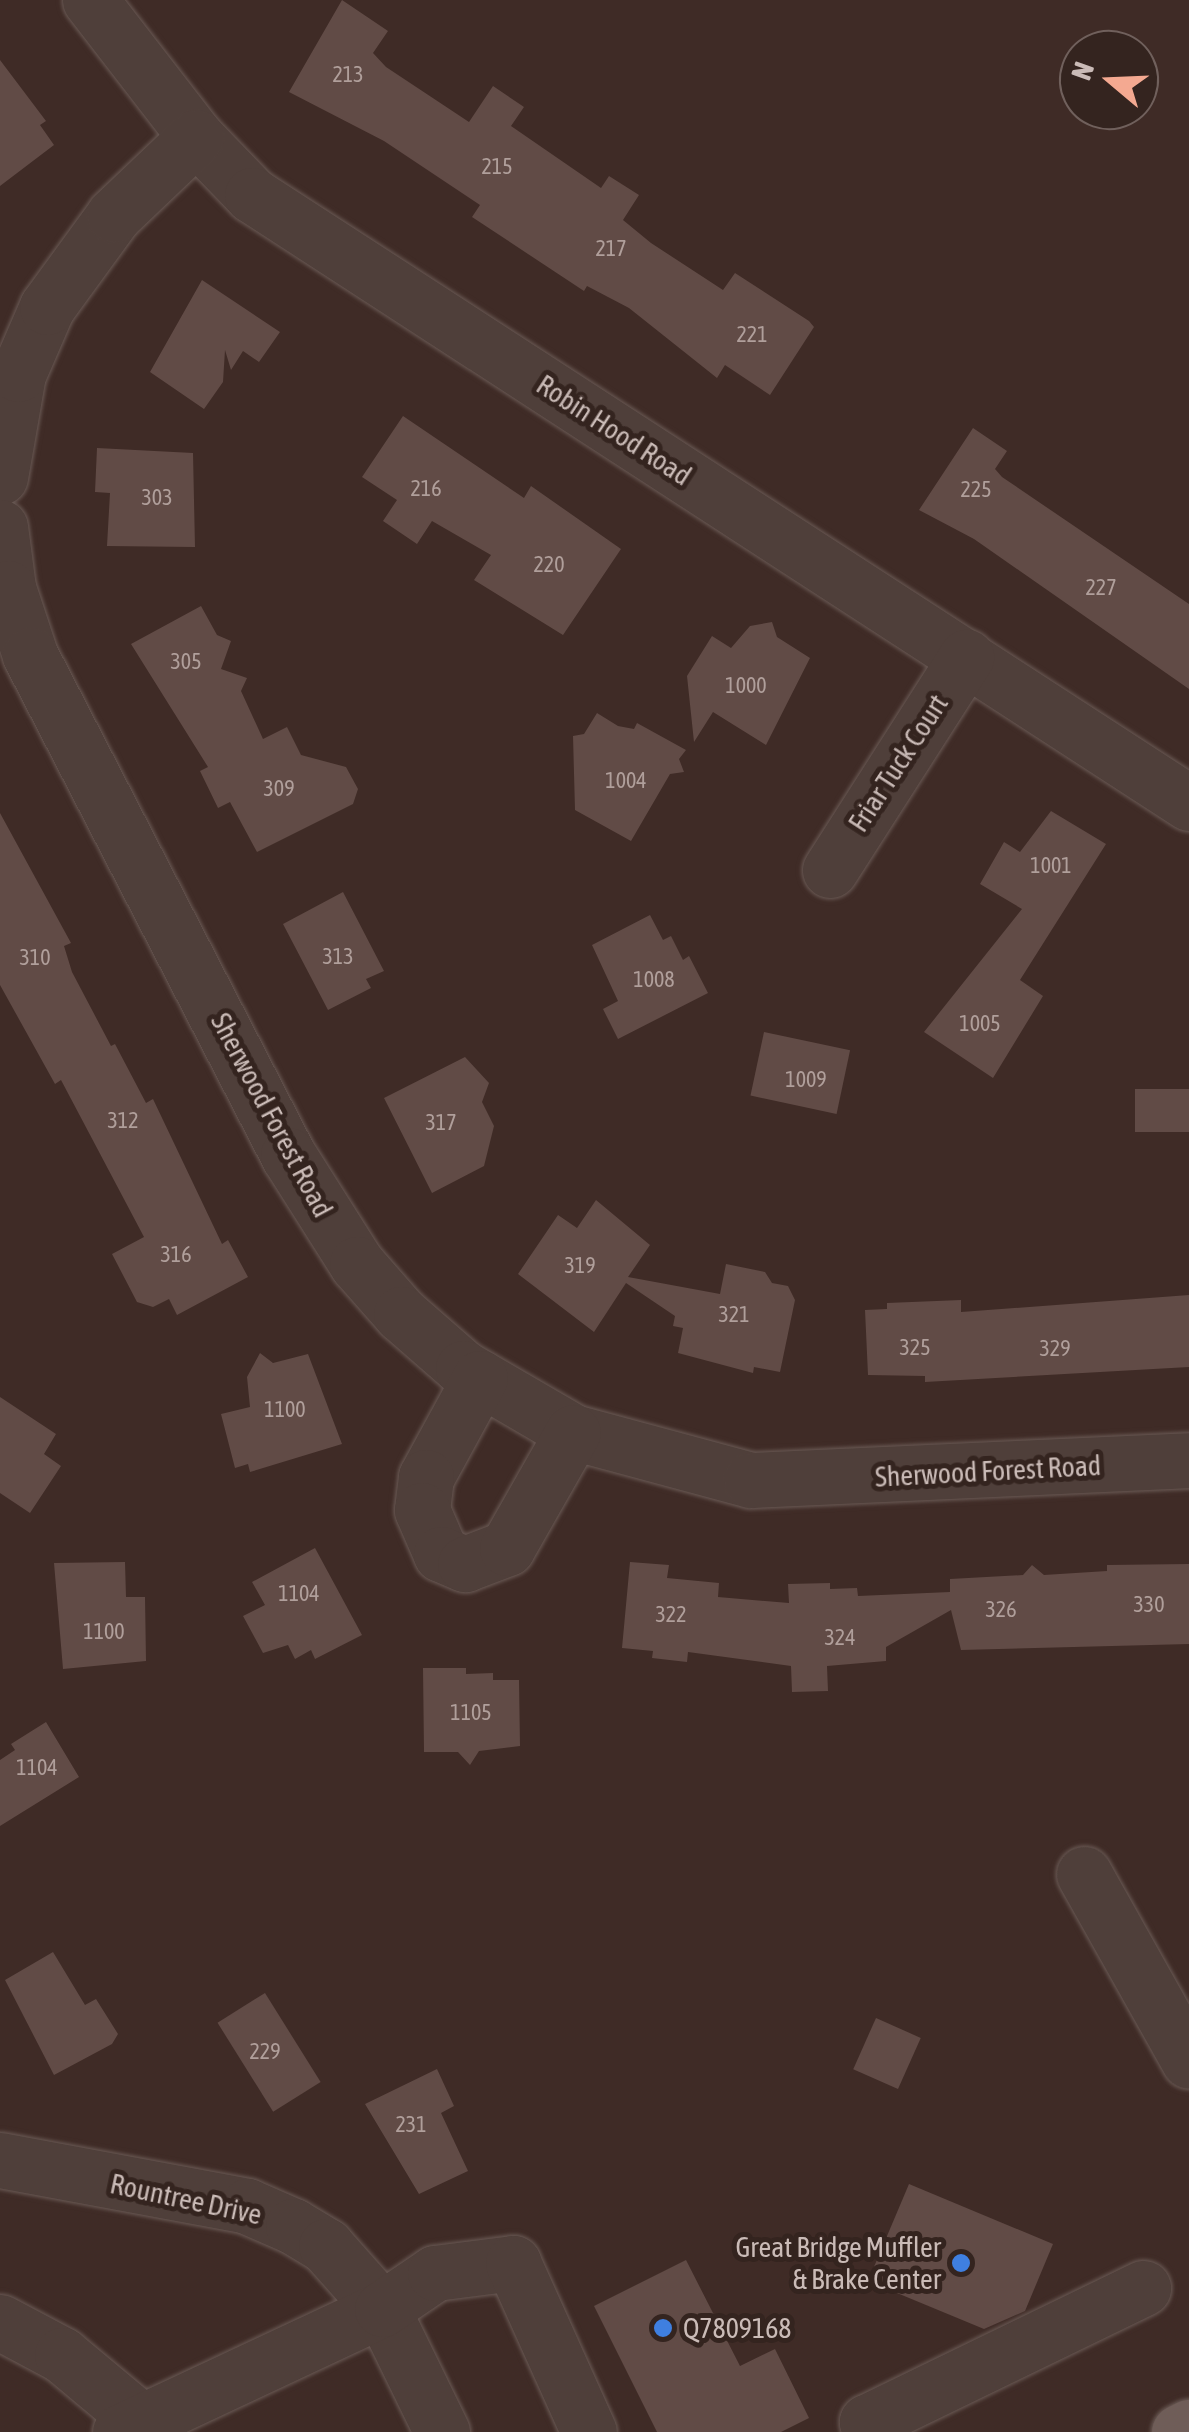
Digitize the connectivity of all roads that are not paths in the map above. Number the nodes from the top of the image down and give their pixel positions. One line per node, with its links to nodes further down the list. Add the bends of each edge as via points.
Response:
1 (90, 0): 2 (street, Robin Hood Road)
2 (196, 137): 3 (street, via 114,215 47,307 18,374); 5 (street, Robin Hood Road, via 252,196)
3 (0, 477)
4 (0, 528): 8 (street, Sherwood Forest Road, via 8,588 30,654 288,1155 368,1276 401,1314)
5 (966, 657): 6 (street, Robin Hood Road); 7 (street, Friar Tuck Court)
6 (1189, 803)
7 (830, 870)
8 (480, 1378): 9 (street, Sherwood Forest Road); 9 (street, via 426,1477 422,1510 441,1554 465,1564 507,1548)
9 (573, 1432): 10 (street, Sherwood Forest Road, via 704,1472 790,1482)
10 (1189, 1460)
11 (1084, 1874): 12 (street)
12 (1189, 2060)
13 (0, 2160): 15 (street, Rountree Drive, via 247,2206 326,2246)
14 (1143, 2288): 19 (street)
15 (382, 2309): 17 (street); 20 (street, Rountree Drive); 21 (street, via 435,2274 513,2263)
16 (0, 2322): 17 (street, via 62,2355)
17 (131, 2427)
18 (1189, 2427): 22 (main road)
19 (861, 2429)
20 (442, 2432)
21 (589, 2432)
22 (1179, 2432)

